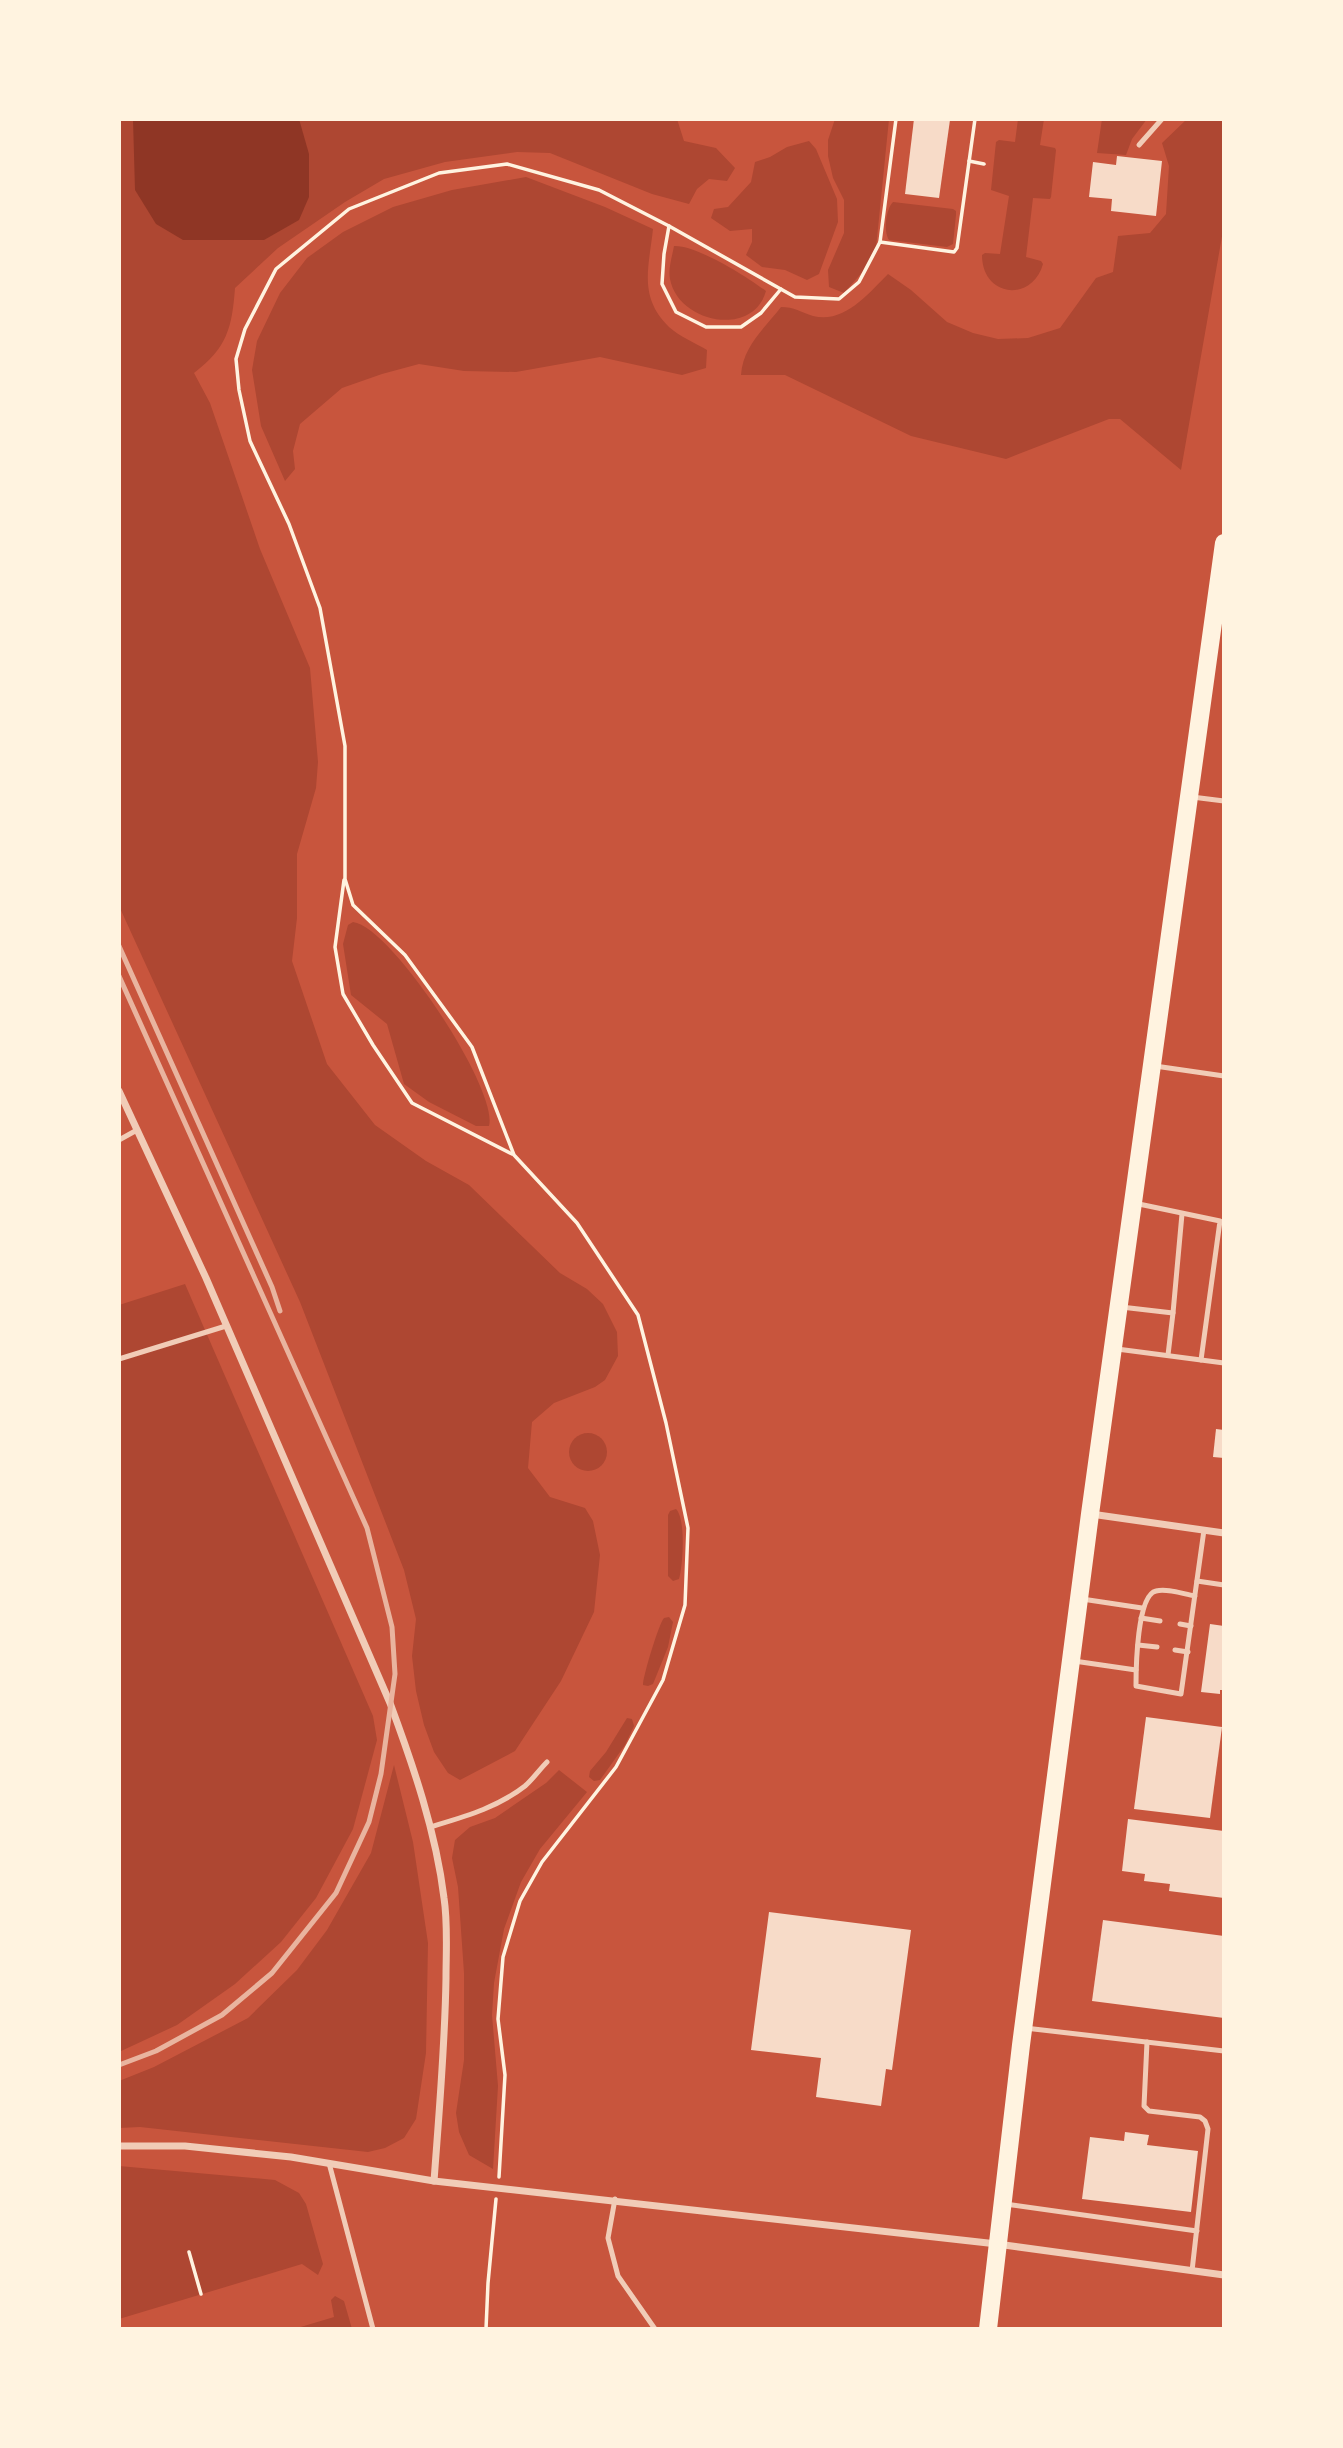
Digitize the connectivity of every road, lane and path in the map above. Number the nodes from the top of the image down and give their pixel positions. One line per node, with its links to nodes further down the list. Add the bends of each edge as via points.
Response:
1 (895, 119): 8 (path)
2 (975, 119): 5 (path)
3 (1162, 119): 4 (lane)
4 (1139, 145)
5 (969, 161): 6 (path); 8 (path, via 954,252)
6 (984, 164)
7 (670, 226): 9 (path); 9 (path, via 662,284 676,312 706,327 741,327 761,313); 13 (path, via 599,190 507,164 439,173 349,209 276,269 246,329 236,359 250,441 289,524 320,608 345,746)
8 (880, 242): 9 (path, via 859,282 839,299 795,297)
9 (780, 289)
10 (1224, 543): 11 (main road)
11 (1189, 796): 12 (lane); 14 (main road)
12 (1224, 801)
13 (345, 879): 19 (path, via 353,905 405,955 472,1047); 19 (path, via 335,947 343,994 373,1045 412,1103)
14 (1152, 1065): 15 (lane); 20 (main road)
15 (1224, 1076)
16 (119, 1091): 17 (street)
17 (137, 1130): 18 (lane); 24 (street)
18 (119, 1140)
19 (513, 1155): 56 (path, via 577,1223 638,1315 688,1528 685,1605 663,1680 616,1768 542,1862 520,1901 503,1956 498,2019 505,2075)
20 (1133, 1203): 21 (lane); 22 (main road)
21 (1182, 1214): 23 (lane); 28 (lane, via 1220,1221)
22 (1121, 1307): 23 (lane); 25 (main road)
23 (1173, 1313): 26 (lane)
24 (226, 1326): 27 (lane); 49 (street, via 390,1703)
25 (1114, 1349): 26 (lane); 30 (main road)
26 (1168, 1355): 28 (lane)
27 (119, 1359)
28 (1201, 1360): 29 (lane)
29 (1224, 1363)
30 (1090, 1514): 31 (street); 36 (main road)
31 (1204, 1530): 32 (street); 33 (lane)
32 (1224, 1533)
33 (1197, 1581): 34 (lane); 35 (lane)
34 (1224, 1585)
35 (1195, 1595): 37 (lane, via 1158,1590); 41 (lane)
36 (1079, 1599): 37 (lane); 46 (main road)
37 (1142, 1608): 38 (lane)
38 (1141, 1618): 39 (lane); 42 (lane)
39 (1160, 1621)
40 (1180, 1624): 41 (lane)
41 (1191, 1626): 45 (lane)
42 (1138, 1645): 43 (lane); 47 (lane)
43 (1157, 1647)
44 (1175, 1650): 45 (lane)
45 (1188, 1652): 47 (lane, via 1181,1694 1136,1686)
46 (1071, 1661): 47 (lane); 50 (main road)
47 (1136, 1670)
48 (547, 1762): 49 (lane, via 525,1785 499,1802)
49 (429, 1827): 55 (street, via 444,1899 446,1962)
50 (1023, 2028): 51 (lane); 58 (main road)
51 (1147, 2042): 52 (lane); 59 (lane, via 1144,2106 1149,2111 1200,2117 1208,2129)
52 (1224, 2050)
53 (119, 2146): 54 (street, via 185,2146)
54 (329, 2163): 55 (street); 65 (lane)
55 (434, 2181): 56 (street)
56 (497, 2188): 57 (street); 66 (path)
57 (615, 2200): 60 (street); 67 (lane, via 608,2238 618,2276)
58 (1002, 2204): 59 (lane); 60 (main road)
59 (1197, 2231): 62 (lane)
60 (997, 2244): 62 (street); 68 (main road)
61 (189, 2252): 64 (path)
62 (1192, 2271): 63 (street)
63 (1224, 2275)
64 (201, 2294)
65 (373, 2329)
66 (486, 2329)
67 (655, 2329)
68 (988, 2329)

